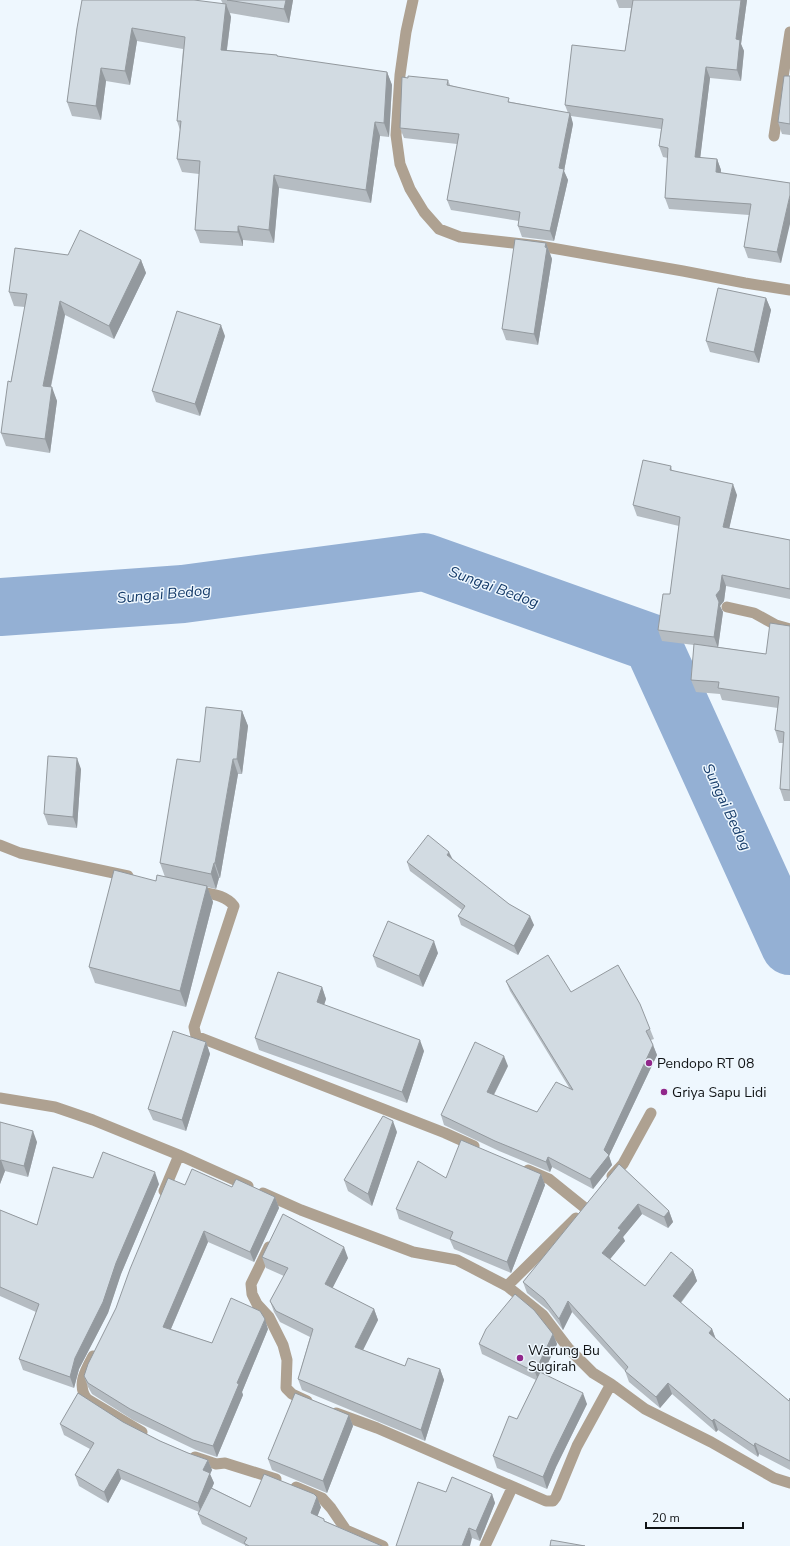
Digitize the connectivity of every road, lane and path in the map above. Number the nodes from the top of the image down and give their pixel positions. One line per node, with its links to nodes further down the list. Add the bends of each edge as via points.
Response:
1 (413, 0): 5 (street, via 400,75 396,135 400,164 410,188 424,212 439,229 460,237 540,246)
2 (790, 32): 3 (street)
3 (788, 64): 4 (street)
4 (774, 136)
5 (790, 290)
6 (727, 607): 7 (street, via 754,613 776,625)
7 (790, 629)
8 (0, 845): 9 (street, via 20,853)
9 (138, 878)
10 (184, 888): 13 (street, via 221,896 234,906 194,1027 196,1036 445,1133)
11 (0, 1098): 14 (street, via 55,1107)
12 (651, 1113): 16 (street, via 623,1164)
13 (483, 1151)
14 (179, 1155): 18 (street); 19 (street)
15 (516, 1165): 20 (street, via 549,1180)
16 (604, 1186)
17 (595, 1197): 20 (street)
18 (161, 1198)
19 (289, 1204): 21 (street); 23 (street, via 413,1252 457,1260)
20 (585, 1208): 23 (street)
21 (283, 1218)
22 (274, 1237): 26 (street, via 251,1284 252,1294 269,1317 283,1345 288,1360 286,1388 292,1394)
23 (507, 1286): 25 (street, via 543,1315 569,1349 593,1373)
24 (97, 1347): 28 (street, via 85,1372 81,1387 83,1394 130,1426)
25 (611, 1384): 30 (street, via 645,1409 711,1442 774,1478); 31 (street, via 577,1446 553,1501 539,1500)
26 (314, 1404)
27 (328, 1409): 31 (street)
28 (149, 1435)
29 (188, 1454): 32 (street, via 216,1464 225,1462 313,1493 332,1508 346,1530)
30 (790, 1483)
31 (512, 1488): 33 (street)
32 (384, 1546)
33 (485, 1546)

